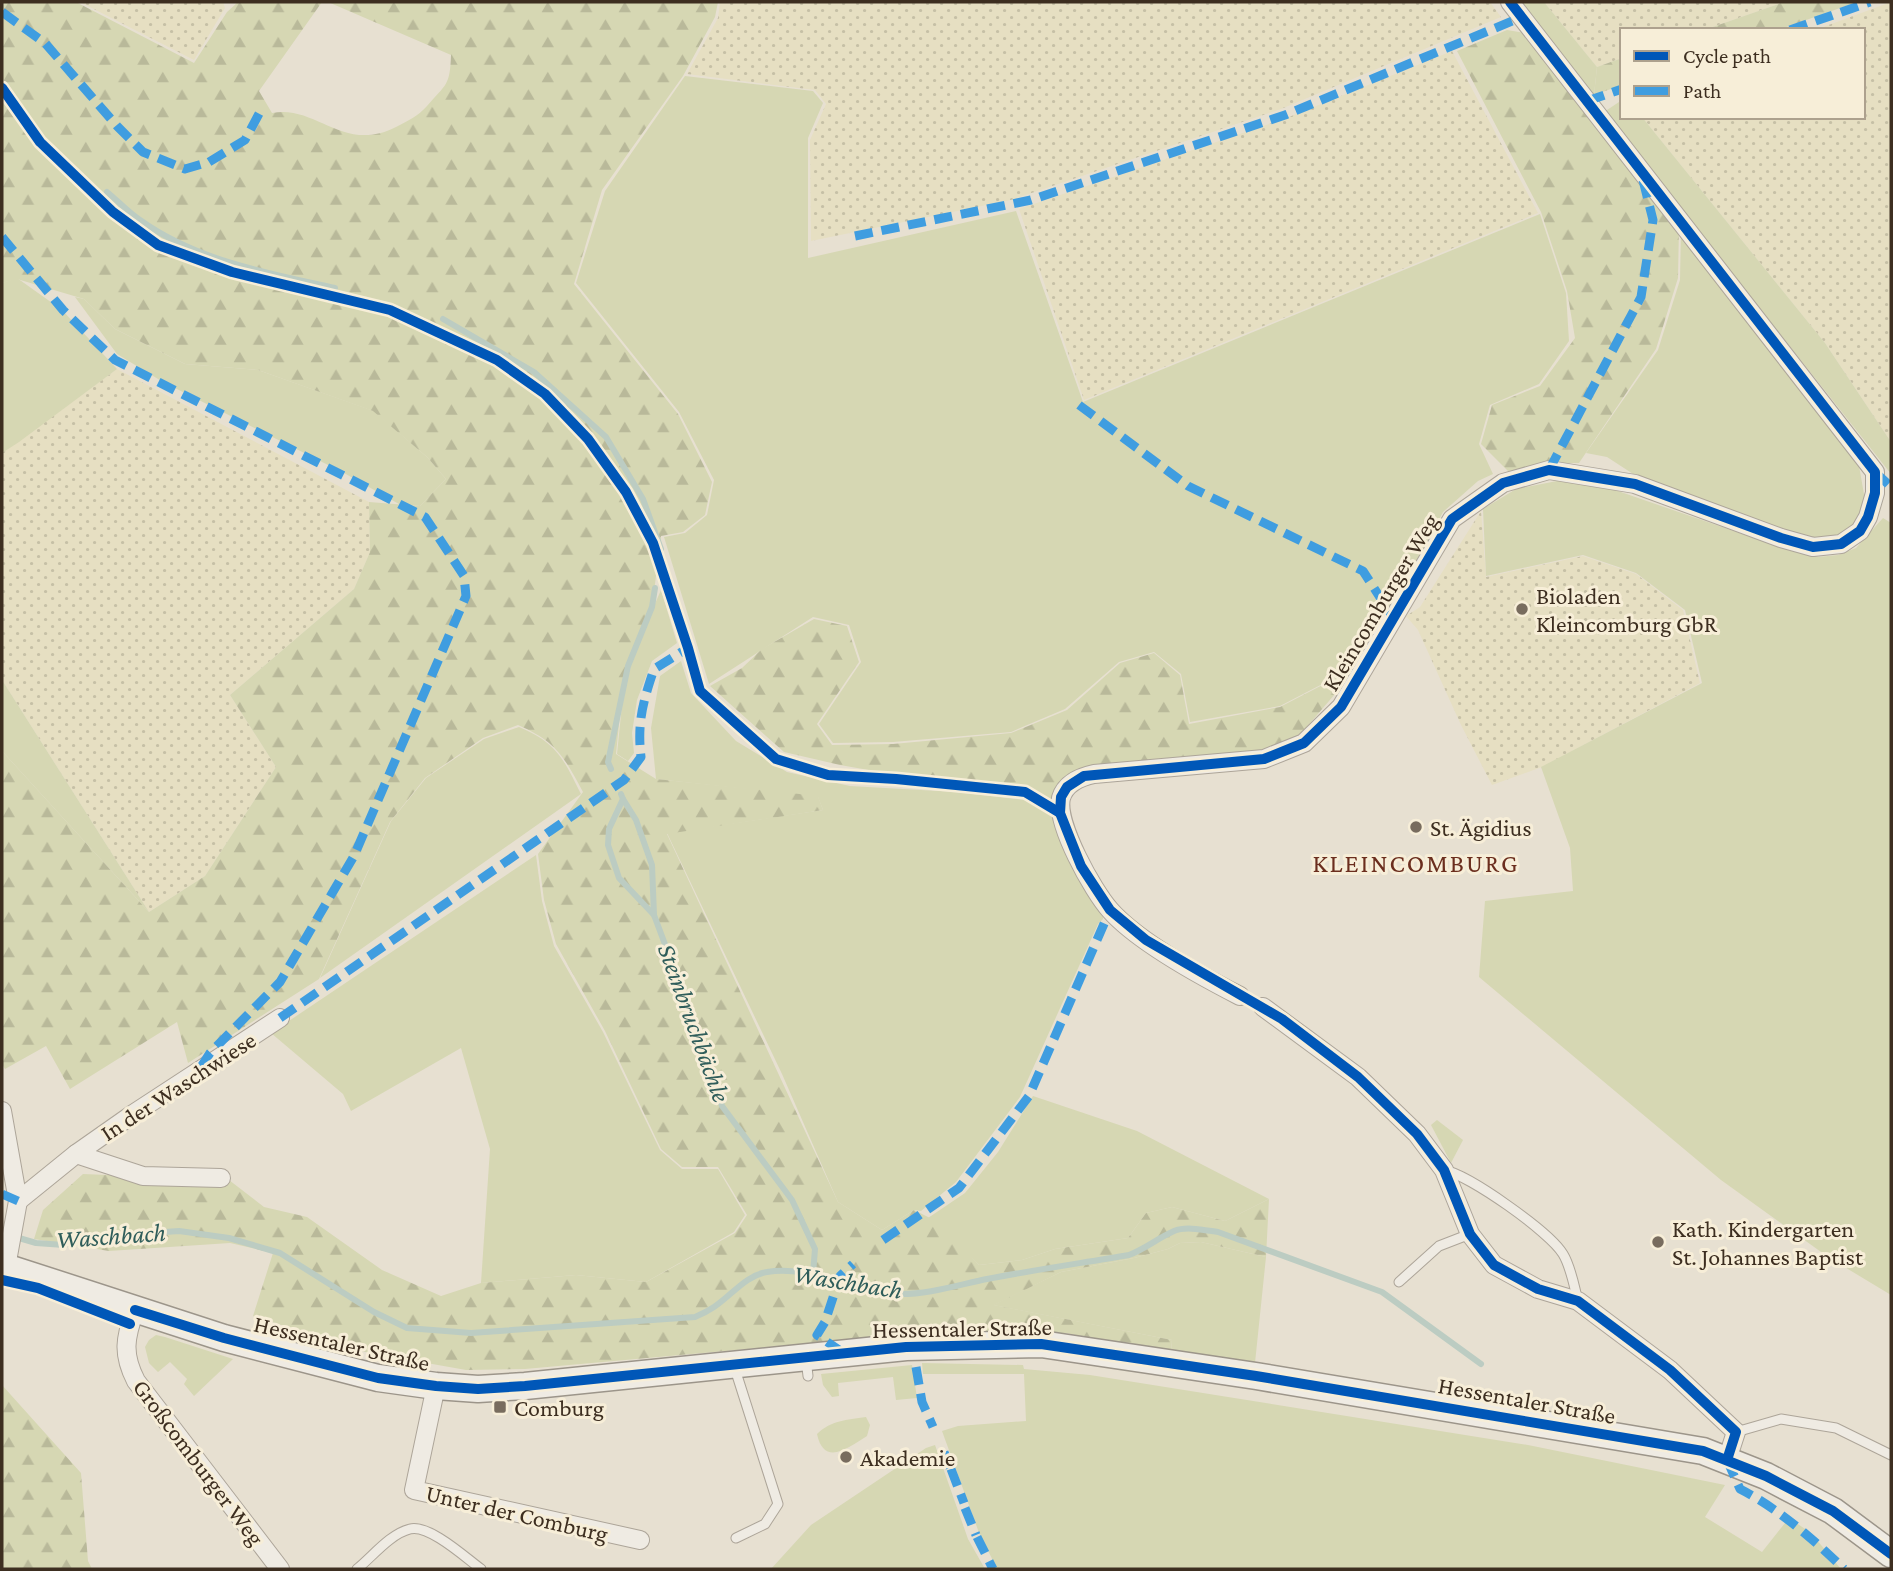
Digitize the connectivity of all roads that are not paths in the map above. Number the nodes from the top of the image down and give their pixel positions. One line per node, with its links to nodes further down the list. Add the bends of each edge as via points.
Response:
1 (1510, 2): 2 (street, Kleincomburger Weg, via 1875,472 1875,493 1860,531 1841,544 1813,547 1635,484 1549,470 1503,483 1452,519 1341,707 1304,743 1264,759 1094,774 1074,781 1061,797 1060,813 1081,866 1110,910 1146,940)
2 (1240, 996)
3 (1263, 1007): 7 (street, via 1358,1077 1417,1133)
4 (281, 1018): 6 (street, In der Waschwiese)
5 (2, 1111): 9 (street)
6 (76, 1154): 8 (street, In der Waschwiese, via 143,1176); 9 (street, In der Waschwiese)
7 (1444, 1171): 10 (street); 13 (lane, via 1454,1172 1530,1221 1555,1245 1563,1253)
8 (221, 1178)
9 (18, 1201): 11 (street)
10 (1470, 1234): 12 (lane, via 1439,1246); 13 (street, via 1494,1265 1538,1289)
11 (4, 1267): 14 (main road, Hessentaler Straße)
12 (1399, 1282)
13 (1578, 1301): 17 (street, via 1670,1370)
14 (135, 1310): 16 (main road, Hessentaler Straße, via 378,1378); 23 (street, Großcomburger Weg, via 125,1350 136,1381)
15 (733, 1365): 16 (main road, Hessentaler Straße, via 525,1386); 19 (main road, Hessentaler Straße, via 807,1366 906,1347 1041,1344 1553,1425 1703,1451); 20 (lane, via 778,1504 765,1524)
16 (436, 1387): 21 (street, Unter der Comburg, via 414,1490)
17 (1736, 1432): 18 (lane, via 1781,1419 1836,1428); 19 (street)
18 (1891, 1455)
19 (1727, 1460): 22 (main road, Hessentaler Straße, via 1833,1511)
20 (736, 1538)
21 (640, 1540)
22 (1891, 1555)
23 (280, 1569)
24 (357, 1569): 25 (lane, via 411,1529 425,1529)
25 (481, 1569)

